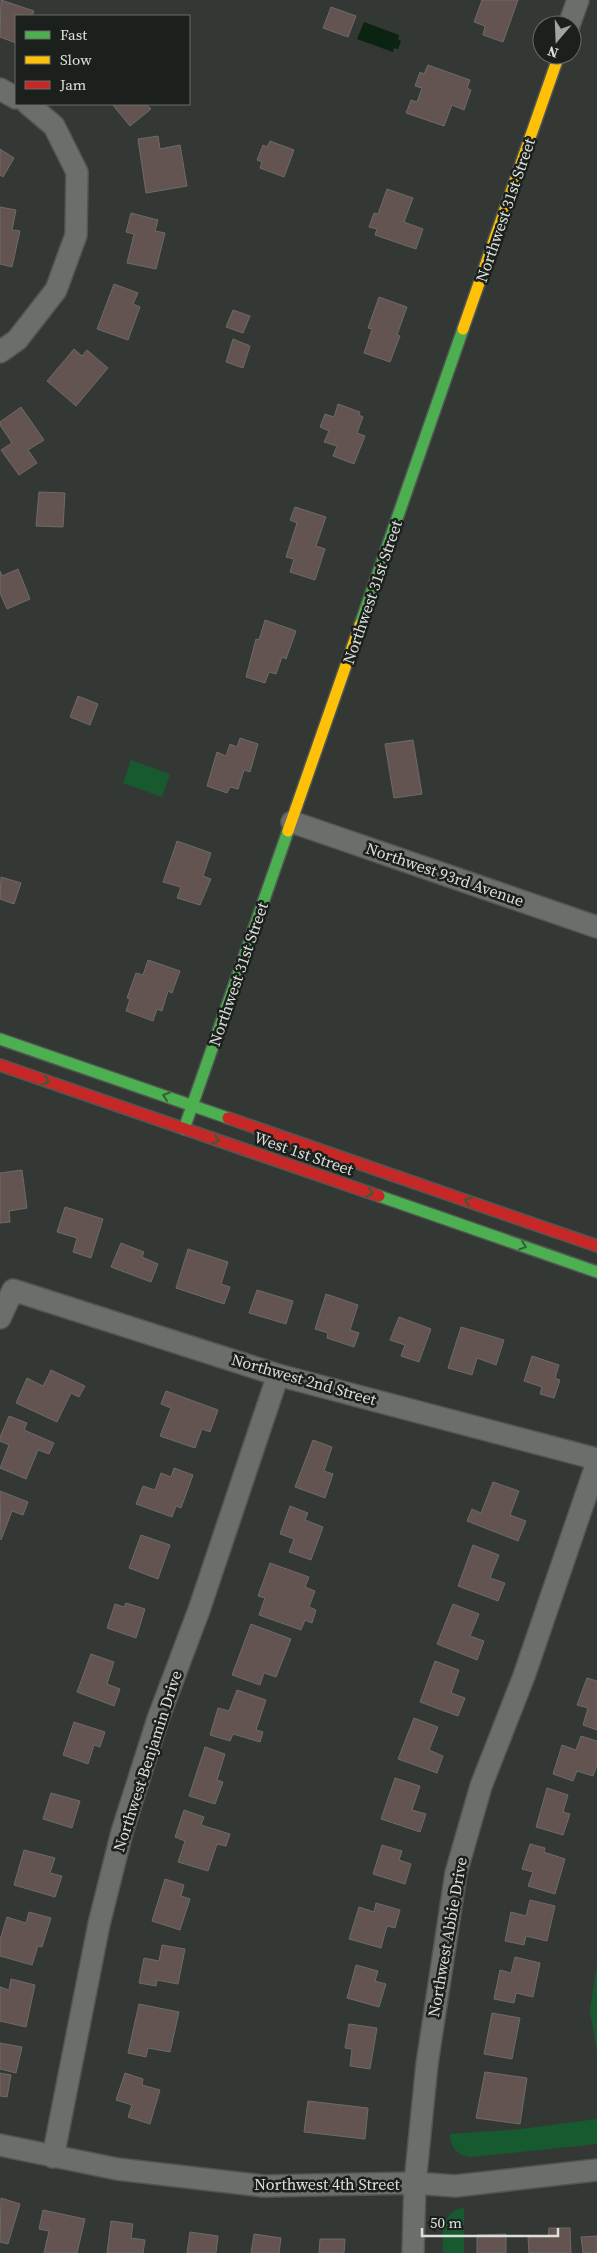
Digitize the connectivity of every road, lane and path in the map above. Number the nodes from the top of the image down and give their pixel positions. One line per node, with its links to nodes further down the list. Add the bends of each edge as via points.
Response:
1 (578, 0): 2 (street)
2 (573, 15)
3 (556, 65): 8 (main road, Northwest 31st Street)
4 (0, 90): 5 (street)
5 (15, 98)
6 (29, 105): 7 (street, via 54,126 77,172 76,235 56,290 17,340)
7 (0, 352)
8 (292, 822): 9 (street, Northwest 93rd Avenue); 12 (main road, Northwest 31st Street)
9 (597, 927)
10 (0, 1039): 12 (main road, West 1st Street, one-way to 10)
11 (0, 1065): 13 (main road, West 1st Street, one-way to 13)
12 (192, 1105): 13 (main road, Northwest 31st Street); 14 (main road, West 1st Street, one-way to 12)
13 (184, 1129): 15 (main road, West 1st Street, one-way to 15)
14 (597, 1246)
15 (597, 1272)
16 (0, 1318): 17 (street, Northwest 2nd Street, via 13,1290)
17 (278, 1375): 18 (street, Northwest 2nd Street); 21 (street, Northwest Benjamin Drive, via 122,1832)
18 (597, 1459)
19 (597, 1463): 23 (street, Northwest Abbie Drive, via 524,1676 481,1786 456,1873 427,2064)
20 (0, 2144): 21 (street, Northwest 4th Street)
21 (53, 2157): 23 (street, Northwest 4th Street, via 117,2169 264,2186)
22 (597, 2170): 23 (street, Northwest 4th Street, via 455,2186)
23 (415, 2183): 24 (street, Northwest Abbie Drive)
24 (413, 2253)

